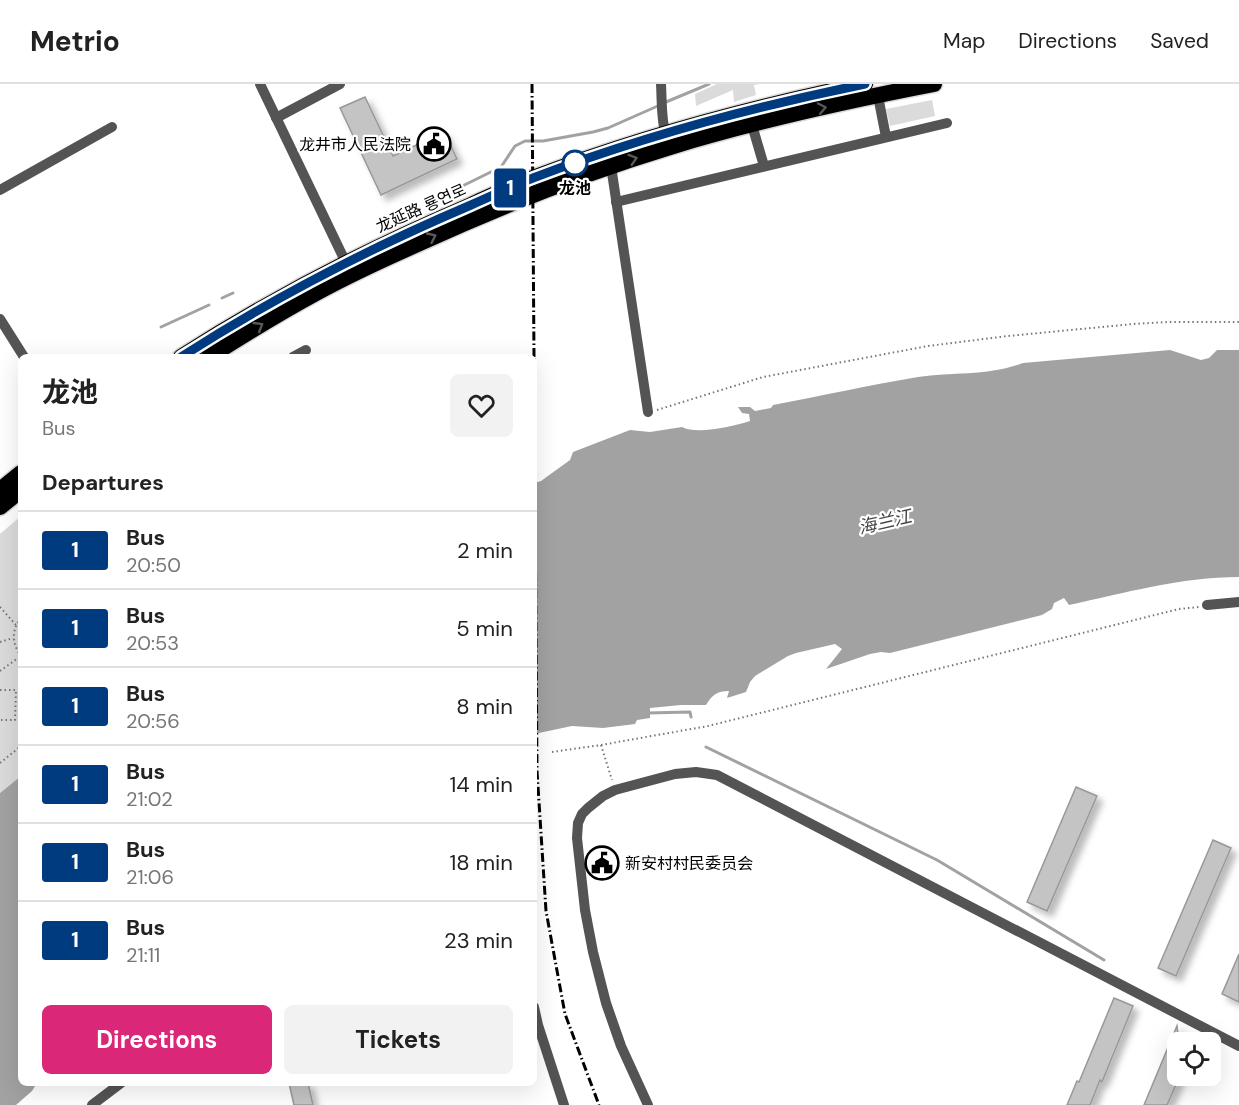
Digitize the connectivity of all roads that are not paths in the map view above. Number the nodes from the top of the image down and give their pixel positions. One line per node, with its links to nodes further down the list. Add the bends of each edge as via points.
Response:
1 (260, 84): 7 (street)
2 (340, 84): 7 (street)
3 (661, 84): 12 (street)
4 (865, 84): 12 (highway, 龙延路 룡연로, via 766,106)
5 (934, 84): 6 (highway, 龙延路 룡연로)
6 (878, 96): 9 (highway, 龙延路 룡연로, one-way to 6); 11 (street)
7 (276, 118): 17 (street)
8 (947, 123): 11 (street)
9 (752, 125): 12 (highway, 龙延路 룡연로); 14 (street)
10 (112, 127): 15 (street)
11 (886, 137): 14 (street)
12 (667, 140): 13 (highway, 龙延路 룡연로, one-way to 12); 17 (highway, 龙延路 룡연로, via 533,178 442,217)
13 (611, 166): 16 (street); 17 (highway, 龙延路 룡연로, one-way to 13)
14 (764, 166): 16 (street)
15 (0, 190)
16 (616, 202): 24 (street)
17 (349, 269): 21 (highway, 龙延路 룡연로, via 297,289); 22 (highway, 龙延路 룡연로, one-way to 17)
18 (0, 319): 20 (street)
19 (306, 350): 23 (street)
20 (22, 354)
21 (186, 354)
22 (214, 354)
23 (299, 354)
24 (648, 412)
25 (18, 475): 26 (highway)
26 (0, 490)
27 (18, 492): 28 (highway)
28 (0, 507)
29 (1239, 602): 30 (street)
30 (1207, 606)
31 (537, 1020): 35 (street)
32 (1239, 1046): 36 (street, via 717,774 675,774 603,796 582,814 578,823 585,910 593,952 621,1046)
33 (117, 1086): 34 (street)
34 (92, 1105)
35 (564, 1105)
36 (648, 1105)

